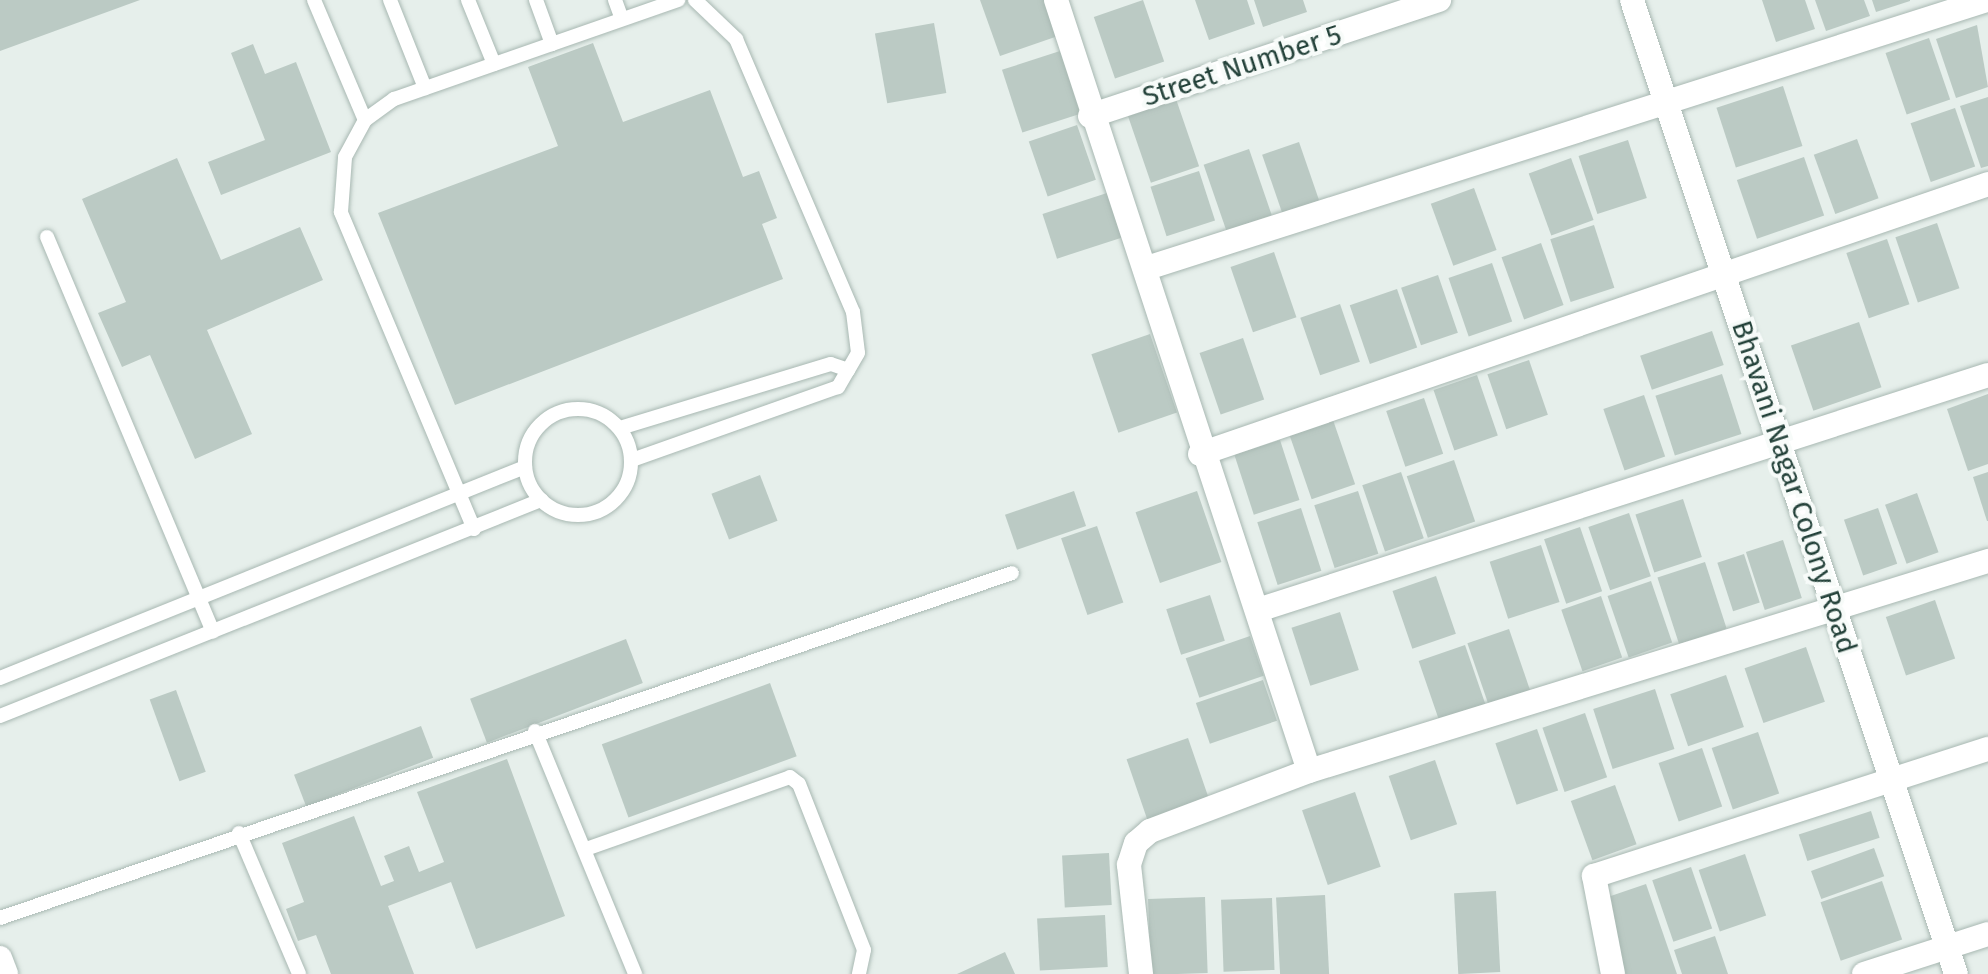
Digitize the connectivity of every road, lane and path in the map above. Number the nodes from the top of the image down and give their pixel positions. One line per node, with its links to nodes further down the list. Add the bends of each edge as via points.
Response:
1 (314, 0): 18 (lane)
2 (390, 0): 15 (lane)
3 (468, 0): 14 (lane)
4 (536, 0): 13 (lane)
5 (615, 0): 12 (lane)
6 (678, 0): 12 (lane)
7 (695, 0): 23 (lane, via 736,39 853,312 858,353)
8 (1056, 0): 17 (street)
9 (1439, 0): 17 (street, Street Number 5)
10 (1632, 0): 16 (street, Bhavani Nagar Colony Road)
11 (1987, 0): 16 (street)
12 (622, 19): 13 (lane)
13 (552, 44): 14 (lane)
14 (494, 64): 15 (lane)
15 (425, 88): 18 (lane)
16 (1667, 106): 21 (street); 22 (street, Bhavani Nagar Colony Road)
17 (1090, 116): 21 (street)
18 (365, 120): 30 (lane, via 345,157 341,212)
19 (1988, 184): 22 (street)
20 (47, 237): 35 (lane)
21 (1147, 268): 27 (street)
22 (1722, 272): 26 (street, Bhavani Nagar Colony Road); 27 (street)
23 (848, 370): 25 (lane, via 831,364); 28 (lane, via 838,387)
24 (1988, 375): 26 (street)
25 (620, 428): 28 (lane); 29 (lane, via 591,410 558,412 532,434)
26 (1779, 440): 36 (street, Bhavani Nagar Colony Road); 37 (street)
27 (1200, 454): 37 (street)
28 (632, 460): 31 (lane, via 629,478 608,507 573,515)
29 (525, 467): 30 (lane); 31 (lane)
30 (461, 499): 32 (lane); 35 (lane)
31 (541, 500): 32 (lane)
32 (474, 529): 38 (lane)
33 (1988, 561): 36 (street)
34 (1012, 573): 41 (lane)
35 (199, 600): 38 (lane); 39 (lane)
36 (1834, 608): 43 (street); 44 (street, Bhavani Nagar Colony Road)
37 (1258, 610): 43 (street)
38 (213, 631): 40 (lane)
39 (0, 678)
40 (0, 716)
41 (535, 731): 45 (lane); 46 (lane)
42 (1988, 749): 44 (street)
43 (1309, 771): 55 (street, via 1150,831 1136,843 1129,865)
44 (1891, 778): 49 (street, Bhavani Nagar Colony Road); 56 (street, via 1594,876)
45 (239, 833): 47 (lane); 52 (lane)
46 (586, 849): 53 (lane); 54 (lane, via 790,777 799,784 864,950)
47 (0, 918)
48 (1988, 934): 49 (street)
49 (1948, 948): 57 (street); 58 (street, Bhavani Nagar Colony Road)
50 (0, 958): 51 (street)
51 (6, 974)
52 (299, 974)
53 (635, 974)
54 (859, 974)
55 (1141, 974)
56 (1613, 974)
57 (1864, 974)
58 (1956, 974)

